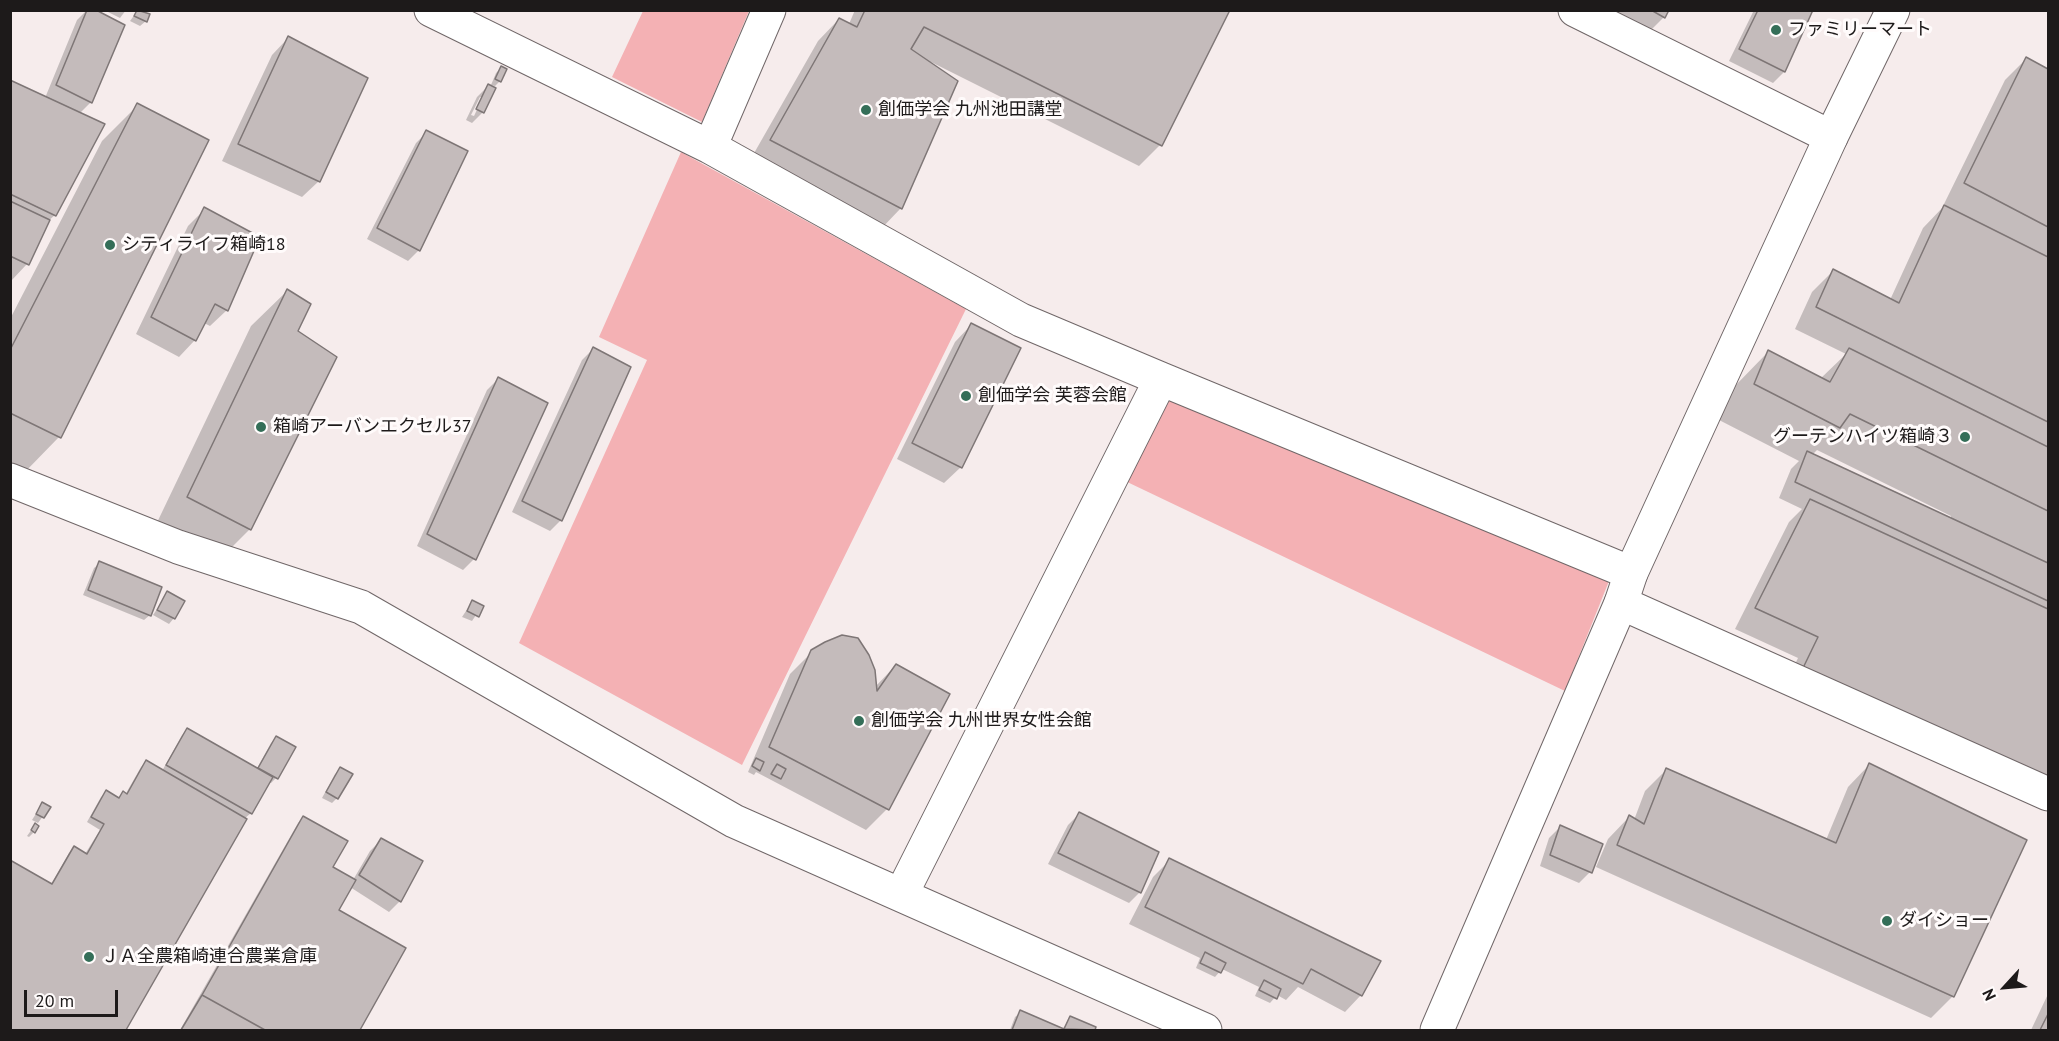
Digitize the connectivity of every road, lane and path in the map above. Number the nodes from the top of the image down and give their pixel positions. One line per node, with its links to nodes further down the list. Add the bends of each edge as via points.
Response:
1 (431, 10): 6 (street)
2 (769, 10): 6 (street)
3 (1575, 10): 5 (street)
4 (1893, 10): 5 (street)
5 (1831, 137): 9 (street)
6 (710, 147): 7 (street, via 1021,320)
7 (1161, 379): 9 (street); 11 (street)
8 (10, 480): 11 (street, via 178,547 361,607 734,821)
9 (1626, 588): 10 (street); 13 (street)
10 (2049, 794)
11 (901, 895): 12 (street)
12 (1205, 1030)
13 (1437, 1030)

